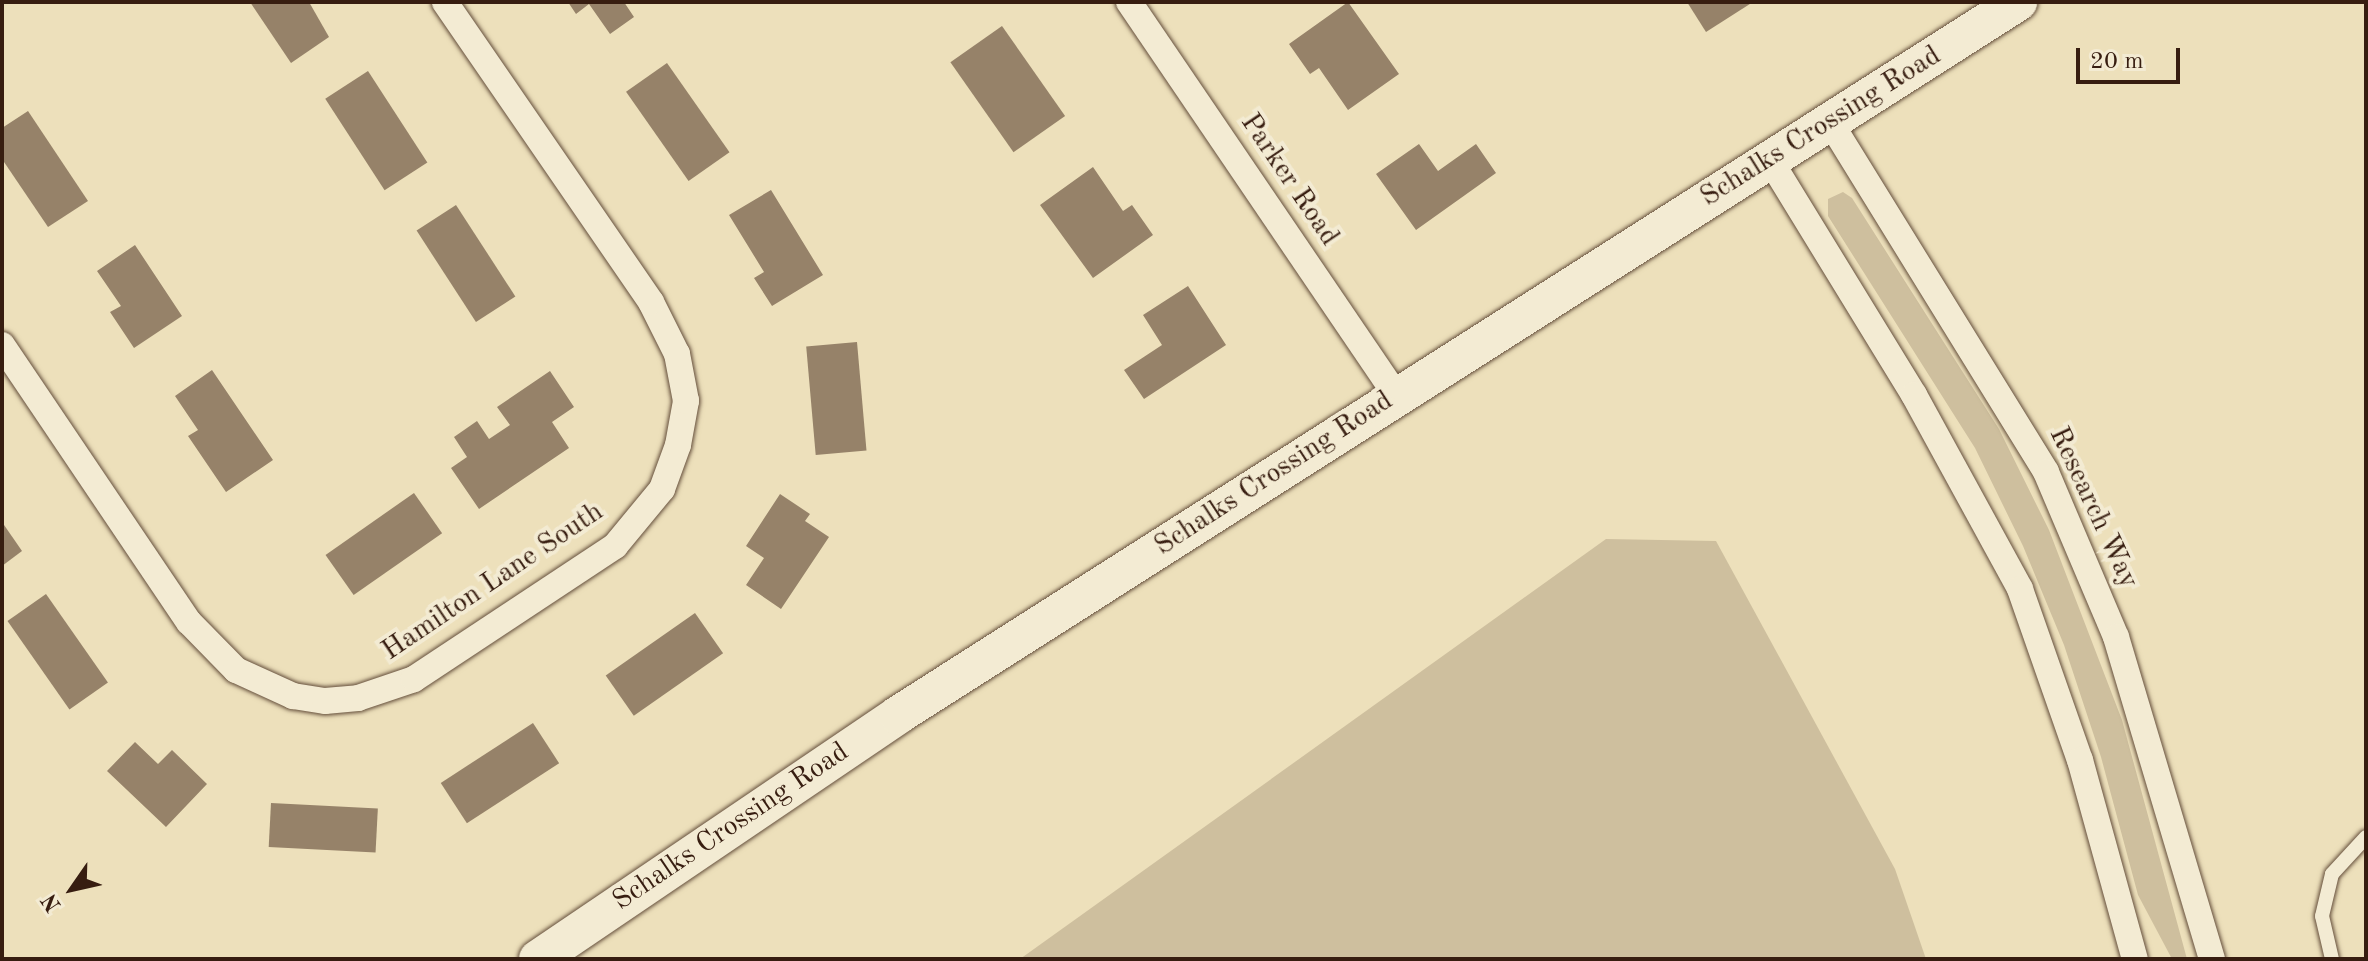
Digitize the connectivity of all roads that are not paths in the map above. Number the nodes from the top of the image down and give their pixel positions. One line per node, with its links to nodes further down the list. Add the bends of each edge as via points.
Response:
1 (445, 2): 6 (street, Hamilton Lane South, via 651,302 677,354 686,401 678,445 662,489 615,546 414,679 358,698 325,701 293,696 236,670 189,622)
2 (1129, 2): 7 (street, Parker Road)
3 (2018, 2): 4 (street, Schalks Crossing Road)
4 (1830, 122): 5 (street, Schalks Crossing Road); 11 (street, Research Way, via 2046,472 2116,637)
5 (1770, 160): 7 (street, Schalks Crossing Road); 10 (street, via 1914,395 2020,589 2080,760)
6 (2, 345)
7 (1396, 395): 9 (street, Schalks Crossing Road, via 898,715)
8 (2366, 837): 12 (lane, via 2332,874 2322,916)
9 (538, 959)
10 (2135, 959)
11 (2212, 959)
12 (2332, 959)

